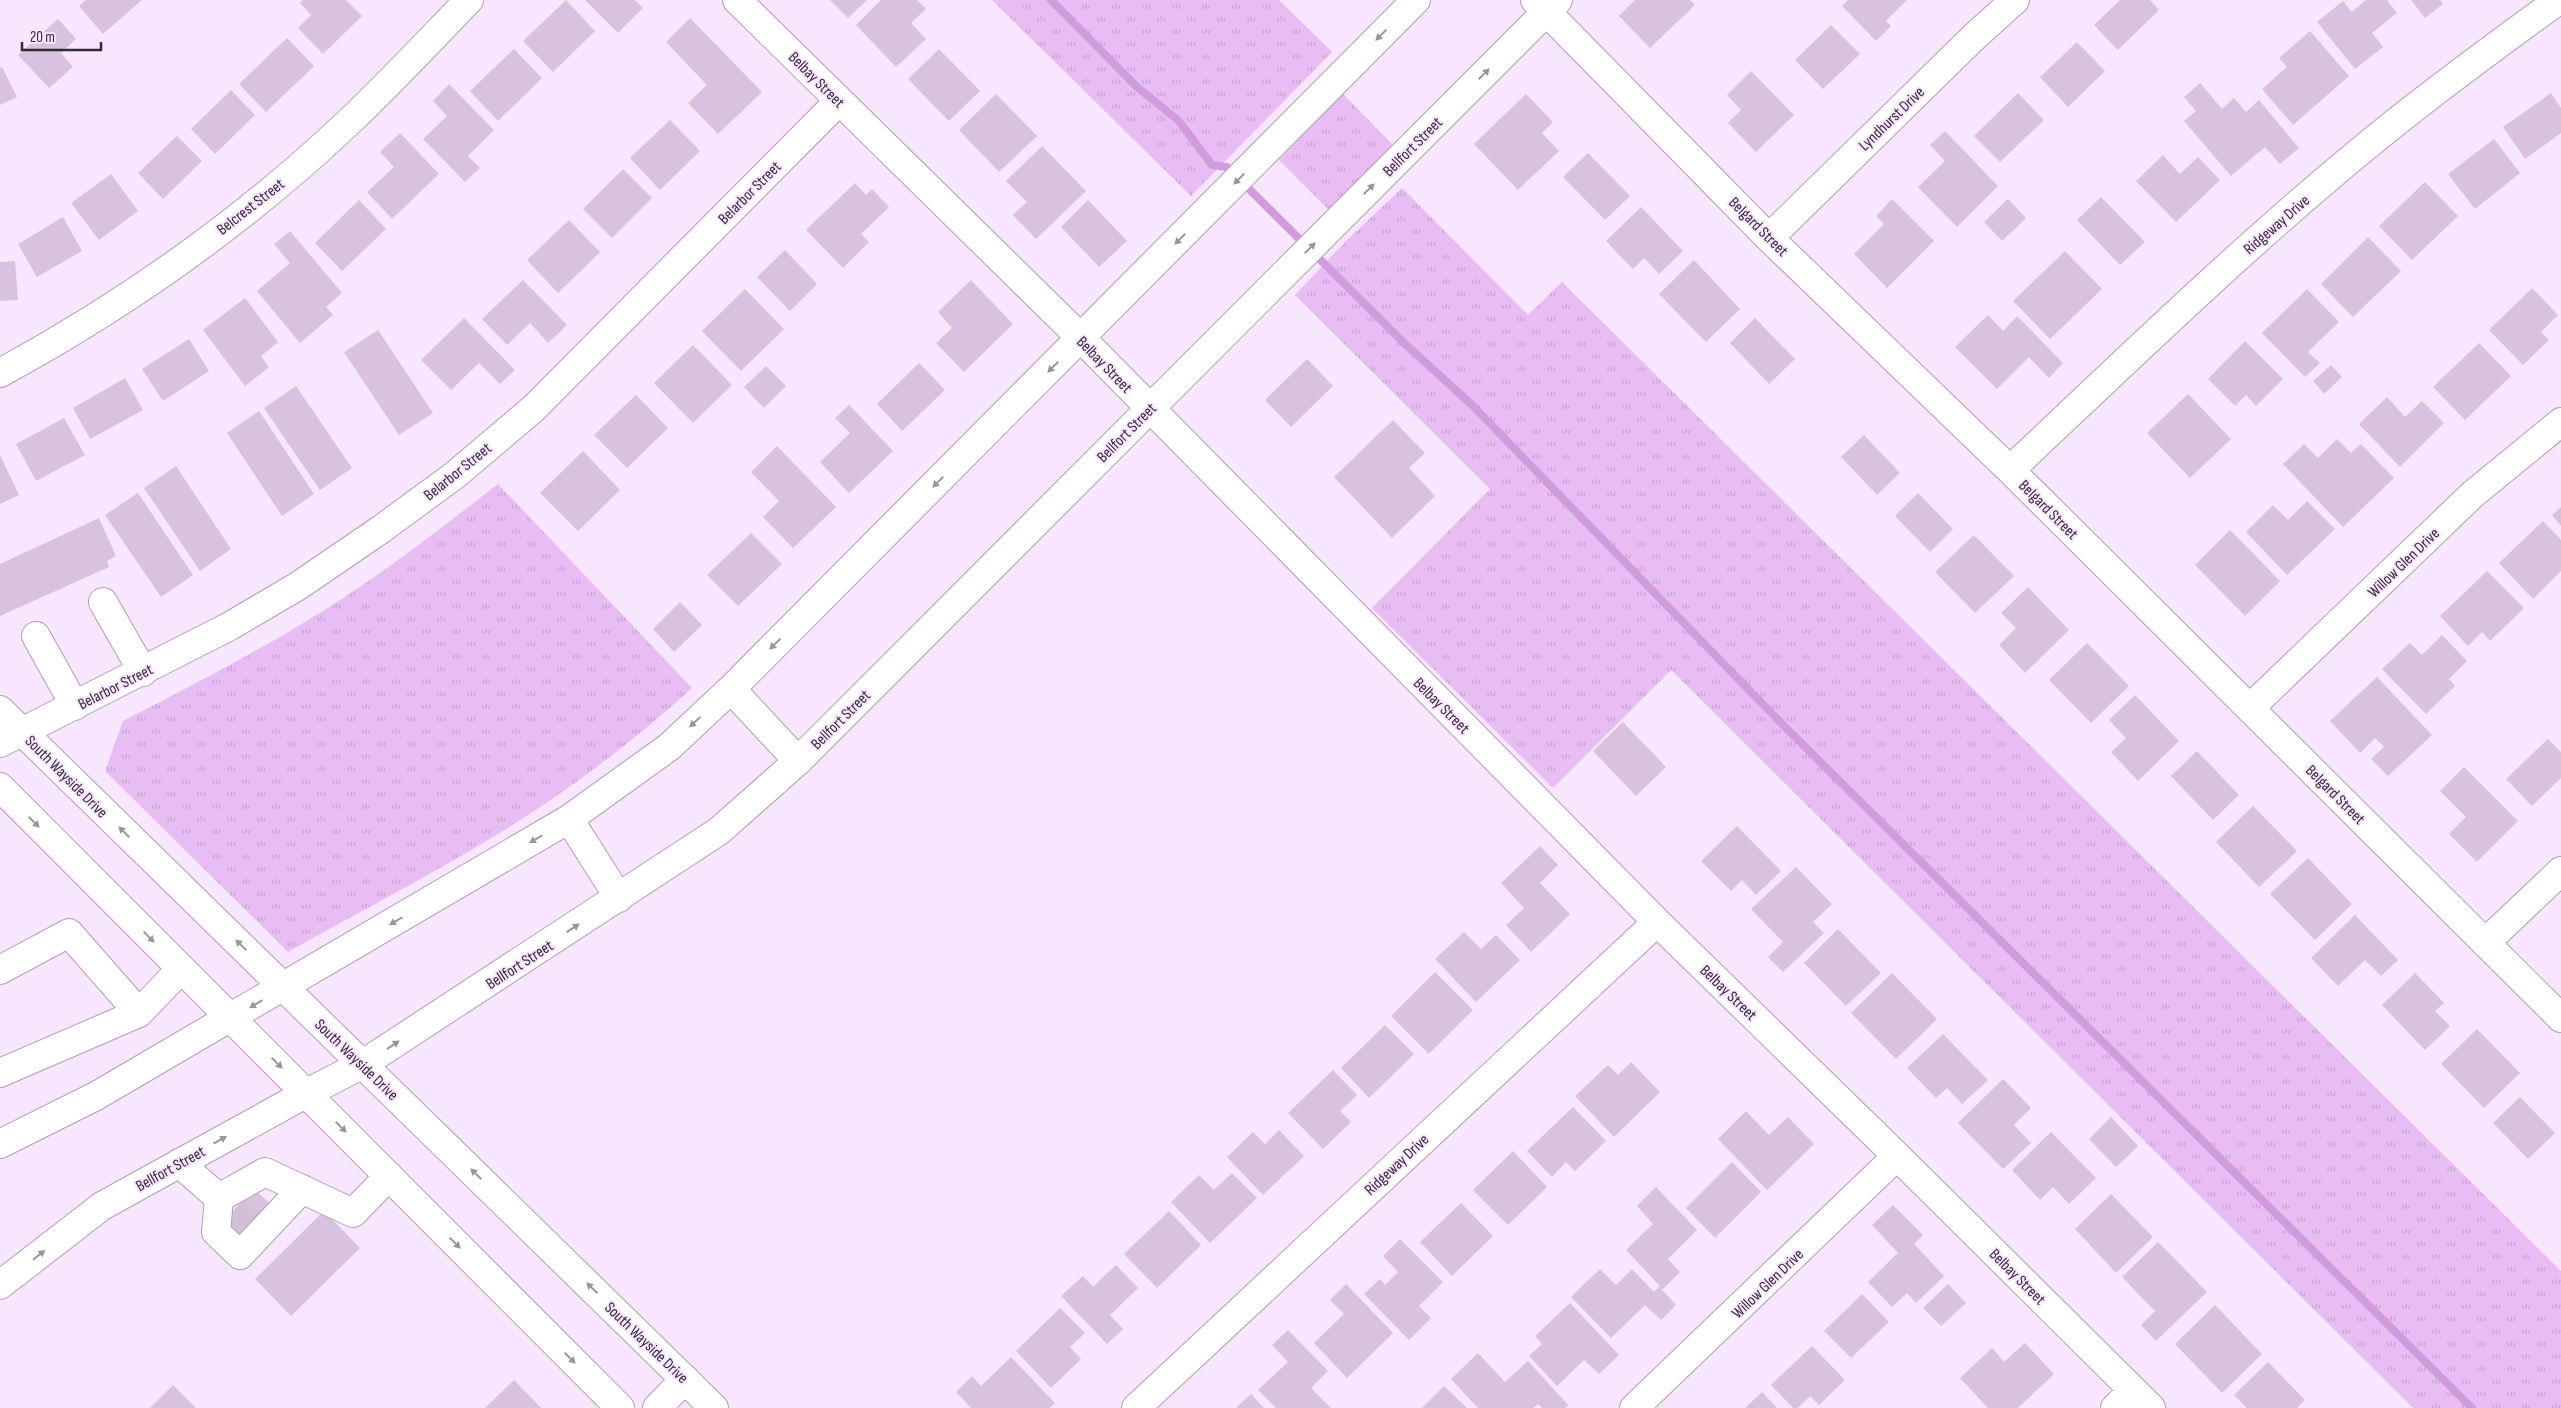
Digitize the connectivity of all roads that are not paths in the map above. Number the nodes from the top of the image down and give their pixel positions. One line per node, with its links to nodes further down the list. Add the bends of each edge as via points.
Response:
1 (469, 0): 10 (street, Belcrest Street, via 352,119 225,227 138,290 55,343)
2 (737, 0): 7 (street, Belbay Street)
3 (1416, 0): 9 (street, one-way to 9)
4 (2015, 0): 8 (street, Lyndhurst Drive)
5 (2559, 0): 13 (street, Ridgeway Drive, via 2450,79 2276,223)
6 (1547, 4): 8 (street, Belgard Street); 11 (street, Bellfort Street, one-way to 6)
7 (839, 101): 9 (street, Belbay Street); 16 (street, Belarbor Street, via 534,408 455,475 298,586)
8 (1769, 238): 13 (street, Belgard Street)
9 (1081, 338): 11 (street, Belbay Street); 17 (street, one-way to 17)
10 (0, 373)
11 (1149, 409): 22 (street, Bellfort Street); 27 (street, Belbay Street)
12 (2561, 422): 19 (street, Willow Glen Drive, via 2473,494)
13 (2010, 470): 19 (street, Belgard Street)
14 (103, 602): 16 (street)
15 (36, 636): 18 (street)
16 (143, 672): 18 (street, Belarbor Street)
17 (731, 689): 22 (street); 24 (street, one-way to 24, via 669,747)
18 (75, 706): 21 (street, Belarbor Street)
19 (2250, 708): 28 (street, Belgard Street)
20 (0, 710): 21 (street, South Wayside Drive)
21 (12, 738): 31 (street, South Wayside Drive, one-way to 21)
22 (798, 761): 26 (street, Bellfort Street, via 719,831)
23 (0, 787): 29 (street, one-way to 29)
24 (569, 819): 26 (street); 31 (street, one-way to 31)
25 (2561, 871): 28 (street)
26 (619, 898): 35 (street, Bellfort Street, one-way to 26)
27 (1657, 922): 39 (street, Belbay Street); 50 (street, Ridgeway Drive)
28 (2485, 943): 34 (street, Belgard Street)
29 (181, 969): 32 (street); 33 (street)
30 (0, 970): 32 (street, via 69,933)
31 (284, 987): 33 (street, one-way to 33); 35 (street, South Wayside Drive)
32 (139, 1014): 36 (street)
33 (231, 1018): 37 (street, one-way to 37); 38 (street, via 96,1096)
34 (2561, 1018)
35 (364, 1064): 37 (street, Bellfort Street); 45 (street, South Wayside Drive, one-way to 35)
36 (0, 1073)
37 (307, 1093): 40 (street, Bellfort Street, one-way to 37); 41 (street, one-way to 41)
38 (0, 1144)
39 (1898, 1156): 46 (street, Belbay Street); 51 (street, Willow Glen Drive)
40 (178, 1163): 43 (street); 44 (street, Bellfort Street, one-way to 40, via 102,1206)
41 (389, 1176): 42 (street, via 353,1213); 47 (street, one-way to 47)
42 (302, 1189): 43 (street, via 265,1172); 43 (street, via 258,1231 240,1255 216,1232)
43 (226, 1204)
44 (0, 1285)
45 (685, 1379): 48 (street); 49 (street, South Wayside Drive)
46 (2133, 1402)
47 (620, 1408)
48 (657, 1408)
49 (714, 1408)
50 (1136, 1408)
51 (1634, 1408)

